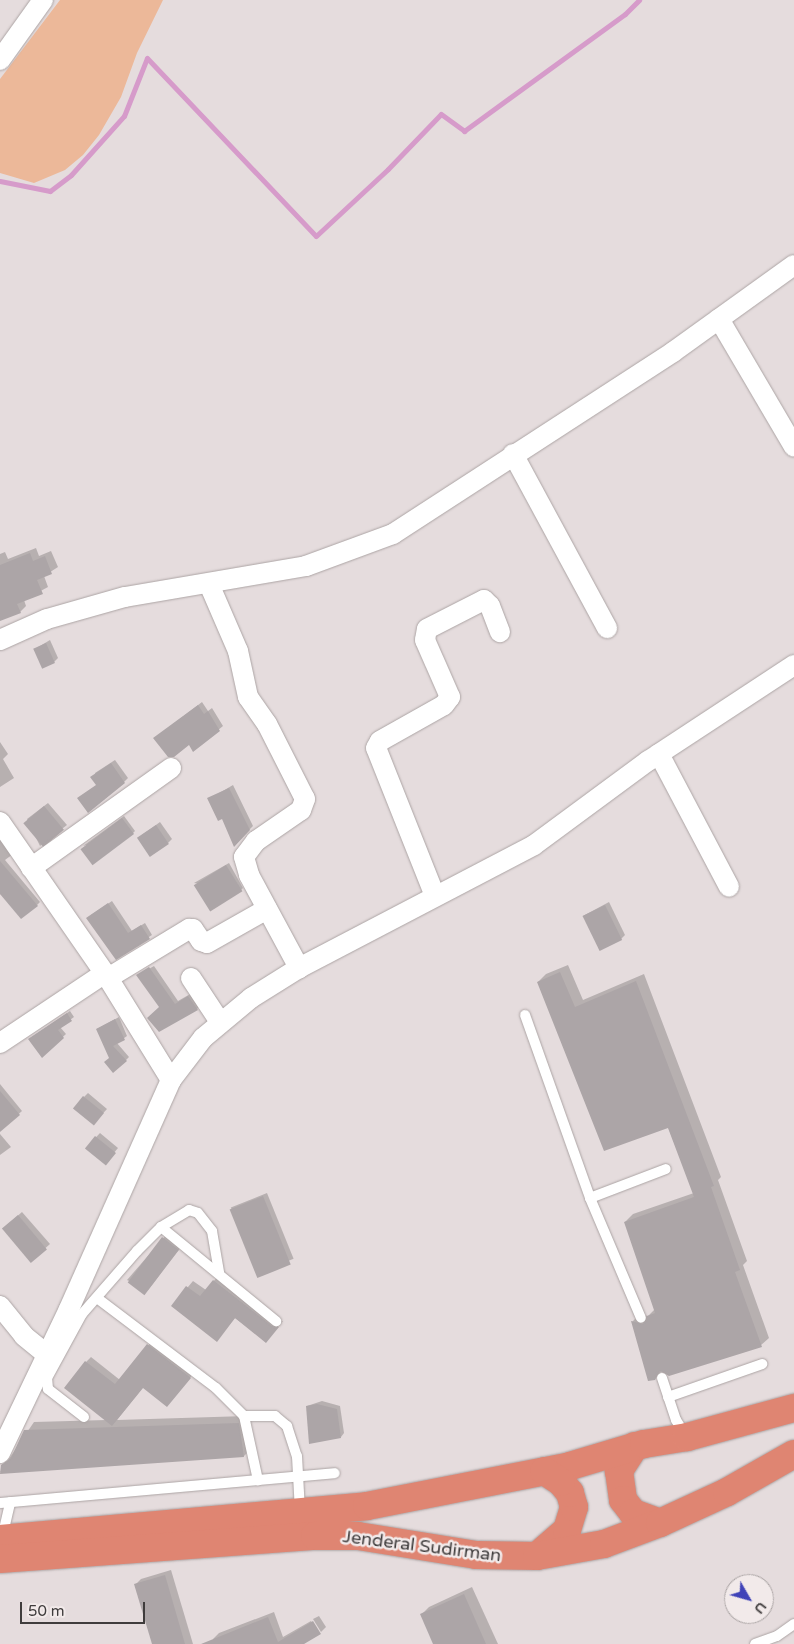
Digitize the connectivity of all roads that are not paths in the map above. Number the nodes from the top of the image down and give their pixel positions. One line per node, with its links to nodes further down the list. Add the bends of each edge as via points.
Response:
1 (43, 0): 2 (street)
2 (0, 60)
3 (794, 265): 4 (street)
4 (719, 318): 5 (street); 7 (street, via 673,352)
5 (786, 418): 6 (street)
6 (794, 447)
7 (513, 454): 8 (street, via 418,518 364,546 306,566); 9 (street)
8 (209, 584): 11 (street, via 125,597 87,607 47,619); 19 (street, via 238,651 248,697 267,724 304,798 301,810 256,841 244,857 249,875)
9 (607, 628)
10 (500, 632): 18 (street, via 490,606 484,600 427,629 425,640 450,697 444,705 380,741 376,748)
11 (0, 640)
12 (794, 665): 13 (street)
13 (659, 754): 17 (street); 18 (street, via 534,845)
14 (171, 768): 16 (street)
15 (2, 833): 16 (street)
16 (31, 868): 21 (street)
17 (729, 887)
18 (435, 896): 20 (street)
19 (267, 908): 20 (street); 21 (street, via 208,944 201,942 194,929 189,929)
20 (299, 968): 24 (street)
21 (107, 976): 25 (street); 26 (street)
22 (191, 978): 24 (street)
23 (526, 1015): 28 (lane)
24 (220, 1022): 26 (street, via 202,1038)
25 (0, 1043)
26 (171, 1080): 35 (street)
27 (666, 1169): 28 (lane)
28 (590, 1198): 33 (lane)
29 (161, 1227): 30 (lane); 30 (lane, via 189,1210 198,1212 212,1231); 31 (lane)
30 (219, 1272): 34 (lane)
31 (97, 1298): 40 (lane, via 216,1388); 41 (lane, via 66,1339 47,1378 48,1389)
32 (0, 1306): 35 (street, via 24,1336)
33 (641, 1318)
34 (276, 1321)
35 (46, 1354): 44 (street)
36 (762, 1364): 38 (lane)
37 (662, 1378): 38 (lane)
38 (668, 1397): 42 (lane)
39 (794, 1408): 42 (highway, Jenderal Sudirman)
40 (244, 1416): 48 (lane, via 275,1416 287,1426 297,1456); 49 (lane)
41 (84, 1417)
42 (687, 1437): 43 (highway, Jenderal Sudirman)
43 (635, 1446): 46 (highway, Jenderal Sudirman); 52 (highway, via 619,1471 623,1500 633,1513)
44 (0, 1452)
45 (794, 1454): 52 (highway, Jenderal Sudirman, via 727,1492)
46 (544, 1471): 51 (highway, Jenderal Sudirman, via 367,1506); 54 (highway, via 565,1488 574,1507 567,1530)
47 (335, 1473): 48 (lane)
48 (297, 1477): 49 (lane); 51 (lane)
49 (258, 1480): 50 (lane)
50 (5, 1503): 53 (lane)
51 (300, 1514): 53 (highway, Jenderal Sudirman)
52 (660, 1523): 54 (highway, Jenderal Sudirman, via 604,1544)
53 (1, 1545): 54 (highway, Jenderal Sudirman, via 332,1536 367,1537 476,1555)
54 (537, 1556)
55 (794, 1624): 56 (lane, via 777,1636)
56 (755, 1644)

